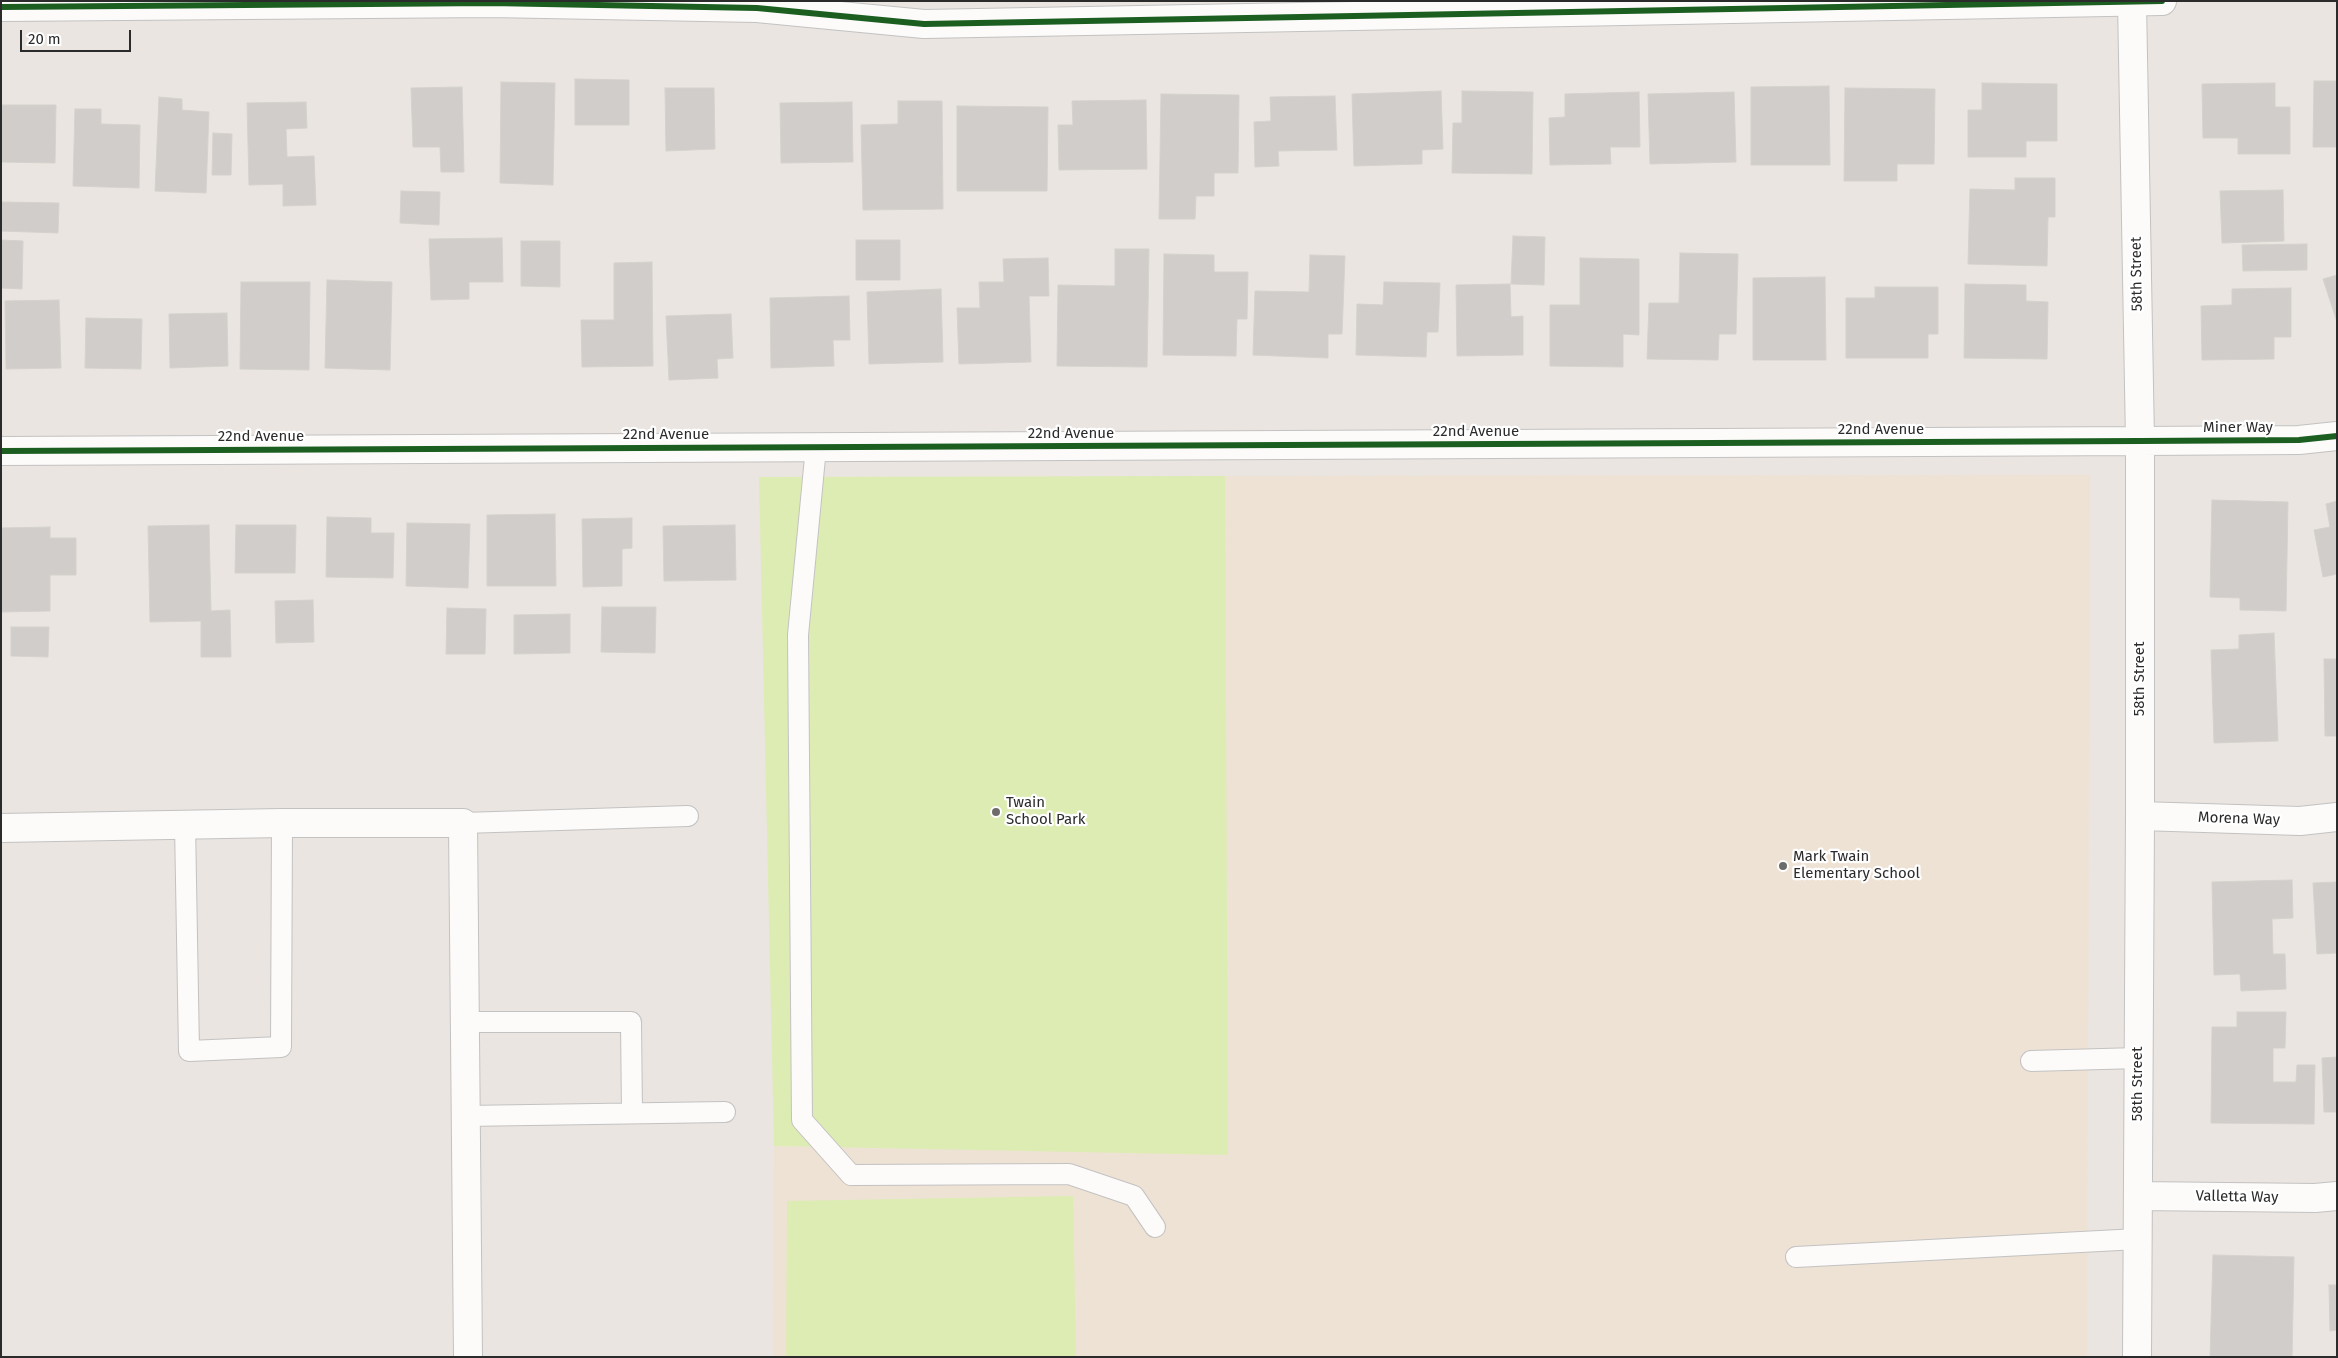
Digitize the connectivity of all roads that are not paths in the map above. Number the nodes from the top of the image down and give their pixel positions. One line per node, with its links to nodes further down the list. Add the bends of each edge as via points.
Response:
1 (2132, 1): 2 (street); 3 (street, via 924,24 758,8); 6 (street, 58th Street)
2 (2162, 1)
3 (491, 2): 4 (street)
4 (1, 7)
5 (2337, 436): 6 (street, Miner Way, via 2299,440)
6 (2140, 441): 7 (street, 22nd Avenue); 10 (street, 58th Street)
7 (816, 447): 8 (street, 22nd Avenue); 24 (lane, via 798,635 802,1120 851,1175 1069,1174 1134,1196)
8 (1, 451)
9 (688, 816): 13 (lane)
10 (2140, 816): 11 (street, Morena Way, via 2300,821); 17 (street, 58th Street)
11 (2337, 817)
12 (282, 822): 13 (street); 14 (street); 14 (lane, via 281,1047 189,1051)
13 (463, 823): 16 (street)
14 (185, 824): 15 (street)
15 (1, 828)
16 (465, 1022): 20 (lane, via 631,1022); 21 (street)
17 (2138, 1058): 18 (lane); 22 (street, 58th Street)
18 (2031, 1061)
19 (726, 1112): 20 (lane)
20 (632, 1113): 21 (lane)
21 (465, 1116): 27 (street)
22 (2138, 1196): 23 (street, Valletta Way); 25 (street, 58th Street)
23 (2337, 1196)
24 (1155, 1227)
25 (2138, 1239): 26 (lane); 28 (street, 58th Street)
26 (1796, 1256)
27 (468, 1357)
28 (2137, 1357)

